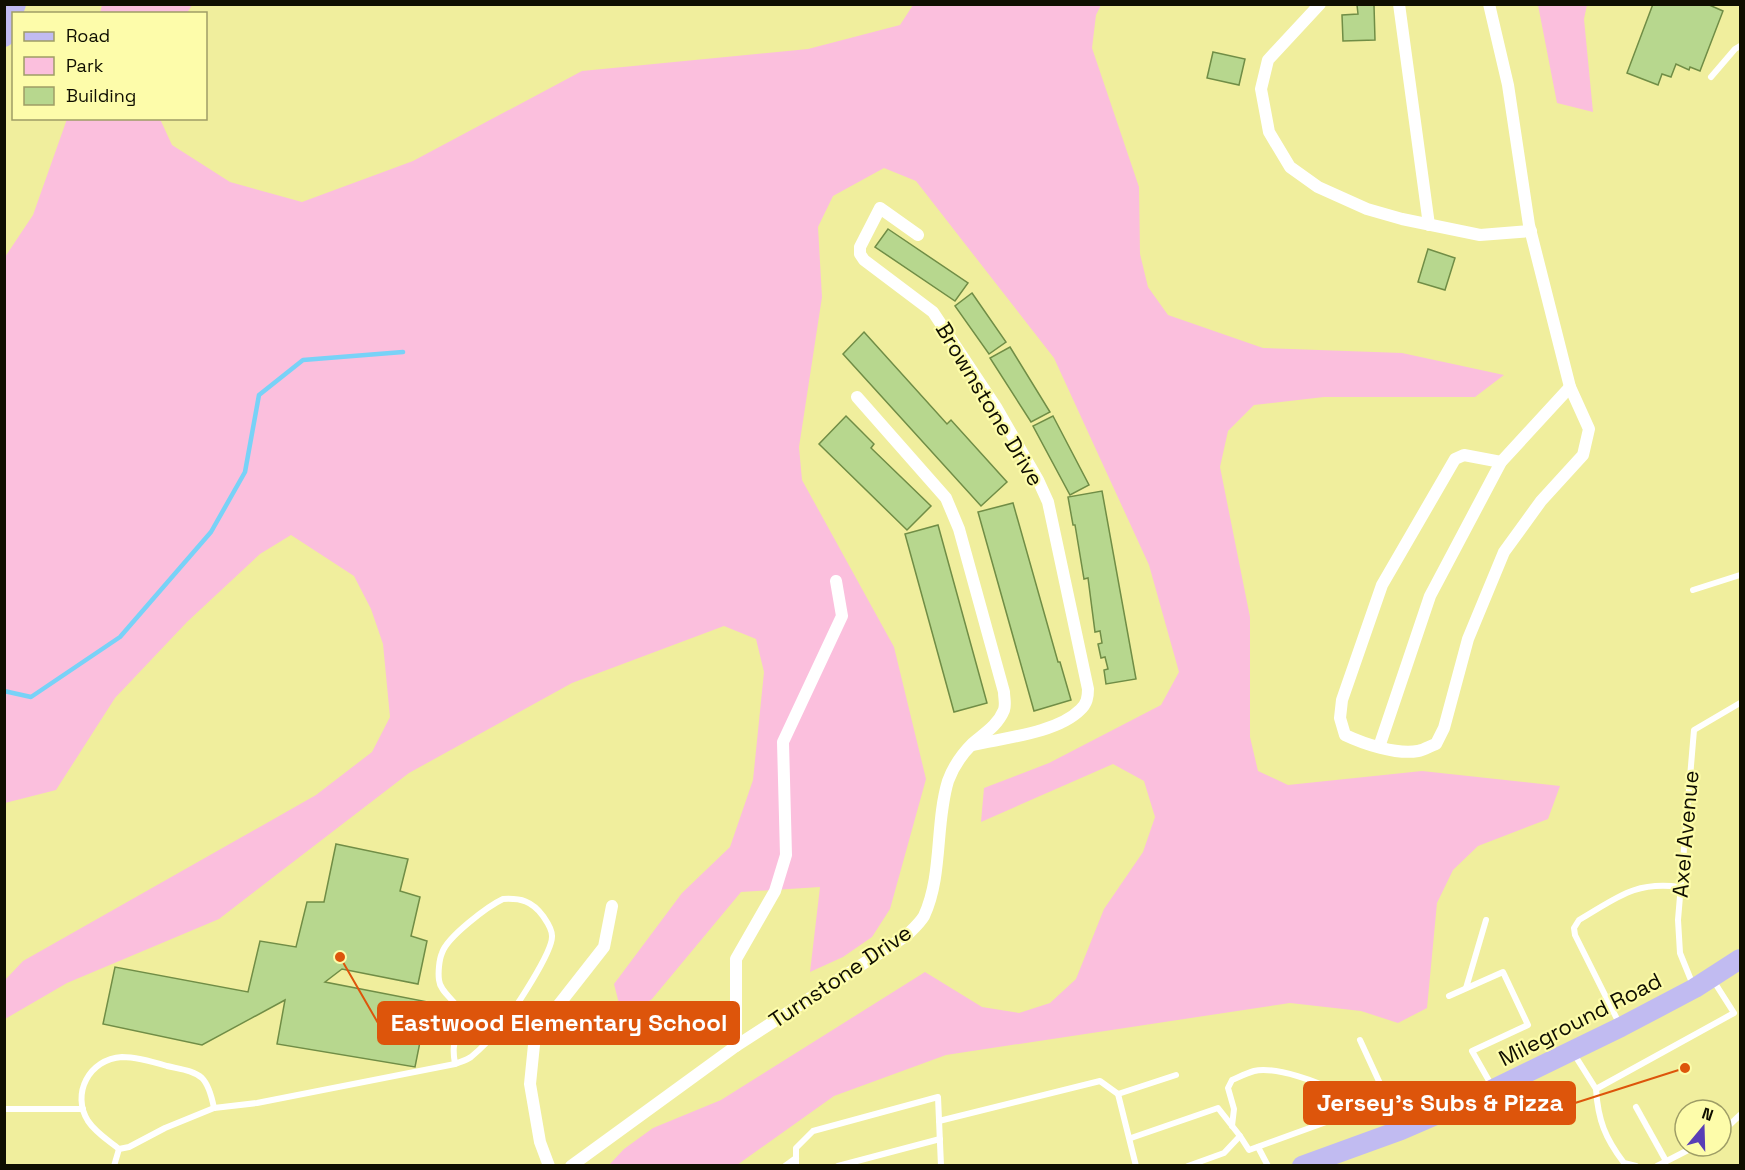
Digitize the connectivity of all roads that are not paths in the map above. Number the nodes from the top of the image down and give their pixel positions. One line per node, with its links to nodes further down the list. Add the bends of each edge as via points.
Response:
1 (1320, 4): 8 (street, via 1268,60 1261,89 1269,132 1290,167 1318,187 1367,209)
2 (1399, 4): 8 (street)
3 (1489, 4): 9 (street, via 1508,85)
4 (12, 15): 5 (main road)
5 (4, 37)
6 (1740, 46): 7 (lane)
7 (1711, 77)
8 (1429, 225): 9 (street, via 1480,235)
9 (1531, 231): 11 (street)
10 (918, 235): 18 (street, Brownstone Drive, via 880,208 860,254 933,312 996,407 1038,480 1048,502 1088,689 1088,699 1081,710 1068,719 1047,728)
11 (1570, 387): 13 (street); 19 (street, via 1589,429 1583,455 1541,501 1504,552 1468,639 1436,744 1417,751)
12 (857, 397): 18 (street, Turnstone Drive, via 946,498 959,529 1004,692 1005,708 997,722)
13 (1501, 462): 19 (street, via 1430,596); 19 (street, via 1464,455 1455,459 1382,585 1342,700 1340,718 1345,735)
14 (1740, 575): 16 (lane)
15 (836, 581): 31 (street, via 842,616 783,742 786,855 775,891 736,959)
16 (1693, 590)
17 (1740, 703): 20 (lane, Axel Avenue, via 1694,730)
18 (971, 745): 31 (street, Turnstone Drive, via 958,760 949,780 935,877 923,918 906,936)
19 (1379, 747)
20 (1680, 887): 26 (lane, Axel Avenue, via 1680,953); 29 (lane, via 1654,885 1628,892 1579,920 1574,928)
21 (612, 906): 56 (street, via 604,947 535,1035 530,1084 540,1142)
22 (1486, 920): 25 (lane)
23 (1740, 959): 24 (main road, Mileground Road)
24 (1712, 978): 26 (main road, Mileground Road); 28 (lane)
25 (1466, 988): 27 (lane); 35 (lane, via 1503,972 1528,1025 1472,1051)
26 (1695, 988): 29 (main road, Mileground Road)
27 (1449, 996)
28 (1737, 1014): 36 (lane)
29 (1621, 1027): 32 (main road, Mileground Road)
30 (1360, 1040): 37 (lane)
31 (736, 1046): 57 (street, Turnstone Drive)
32 (1572, 1051): 35 (main road, Mileground Road); 36 (lane)
33 (455, 1065): 33 (lane, via 470,1058 503,1024 552,942 548,923 529,902 518,898 491,904 442,952 438,982 459,1009); 41 (lane)
34 (1176, 1075): 38 (lane)
35 (1494, 1089): 46 (main road, Mileground Road)
36 (1596, 1089): 65 (lane, via 1597,1113 1611,1146 1624,1163)
37 (1383, 1091): 39 (lane); 46 (lane)
38 (1118, 1094): 44 (lane, via 1100,1082); 48 (lane)
39 (1349, 1105): 45 (lane, via 1339,1094 1314,1082 1279,1072 1256,1071 1232,1080 1228,1088 1234,1109); 50 (lane, via 1351,1113)
40 (1636, 1107): 53 (lane)
41 (214, 1108): 43 (lane, via 204,1079 192,1072 123,1057 108,1061 89,1074 83,1085); 51 (lane)
42 (4, 1109): 43 (lane)
43 (83, 1109): 51 (lane, via 93,1128)
44 (939, 1121): 49 (lane); 54 (lane, via 938,1097 813,1131 796,1148)
45 (1232, 1126): 47 (lane); 48 (lane, via 1218,1108)
46 (1401, 1130): 64 (main road, Mileground Road)
47 (1240, 1136): 50 (lane, via 1249,1150); 62 (lane, via 1224,1153)
48 (1131, 1138): 61 (lane)
49 (940, 1139): 59 (lane); 60 (lane)
50 (1258, 1147): 63 (lane)
51 (119, 1149): 55 (lane)
52 (1673, 1158): 53 (lane)
53 (1666, 1161): 66 (lane)
54 (796, 1162): 58 (lane)
55 (114, 1166)
56 (549, 1166)
57 (571, 1166)
58 (785, 1166)
59 (838, 1166)
60 (940, 1166)
61 (1136, 1166)
62 (1188, 1166)
63 (1268, 1166)
64 (1302, 1166)
65 (1636, 1166)
66 (1657, 1166)

